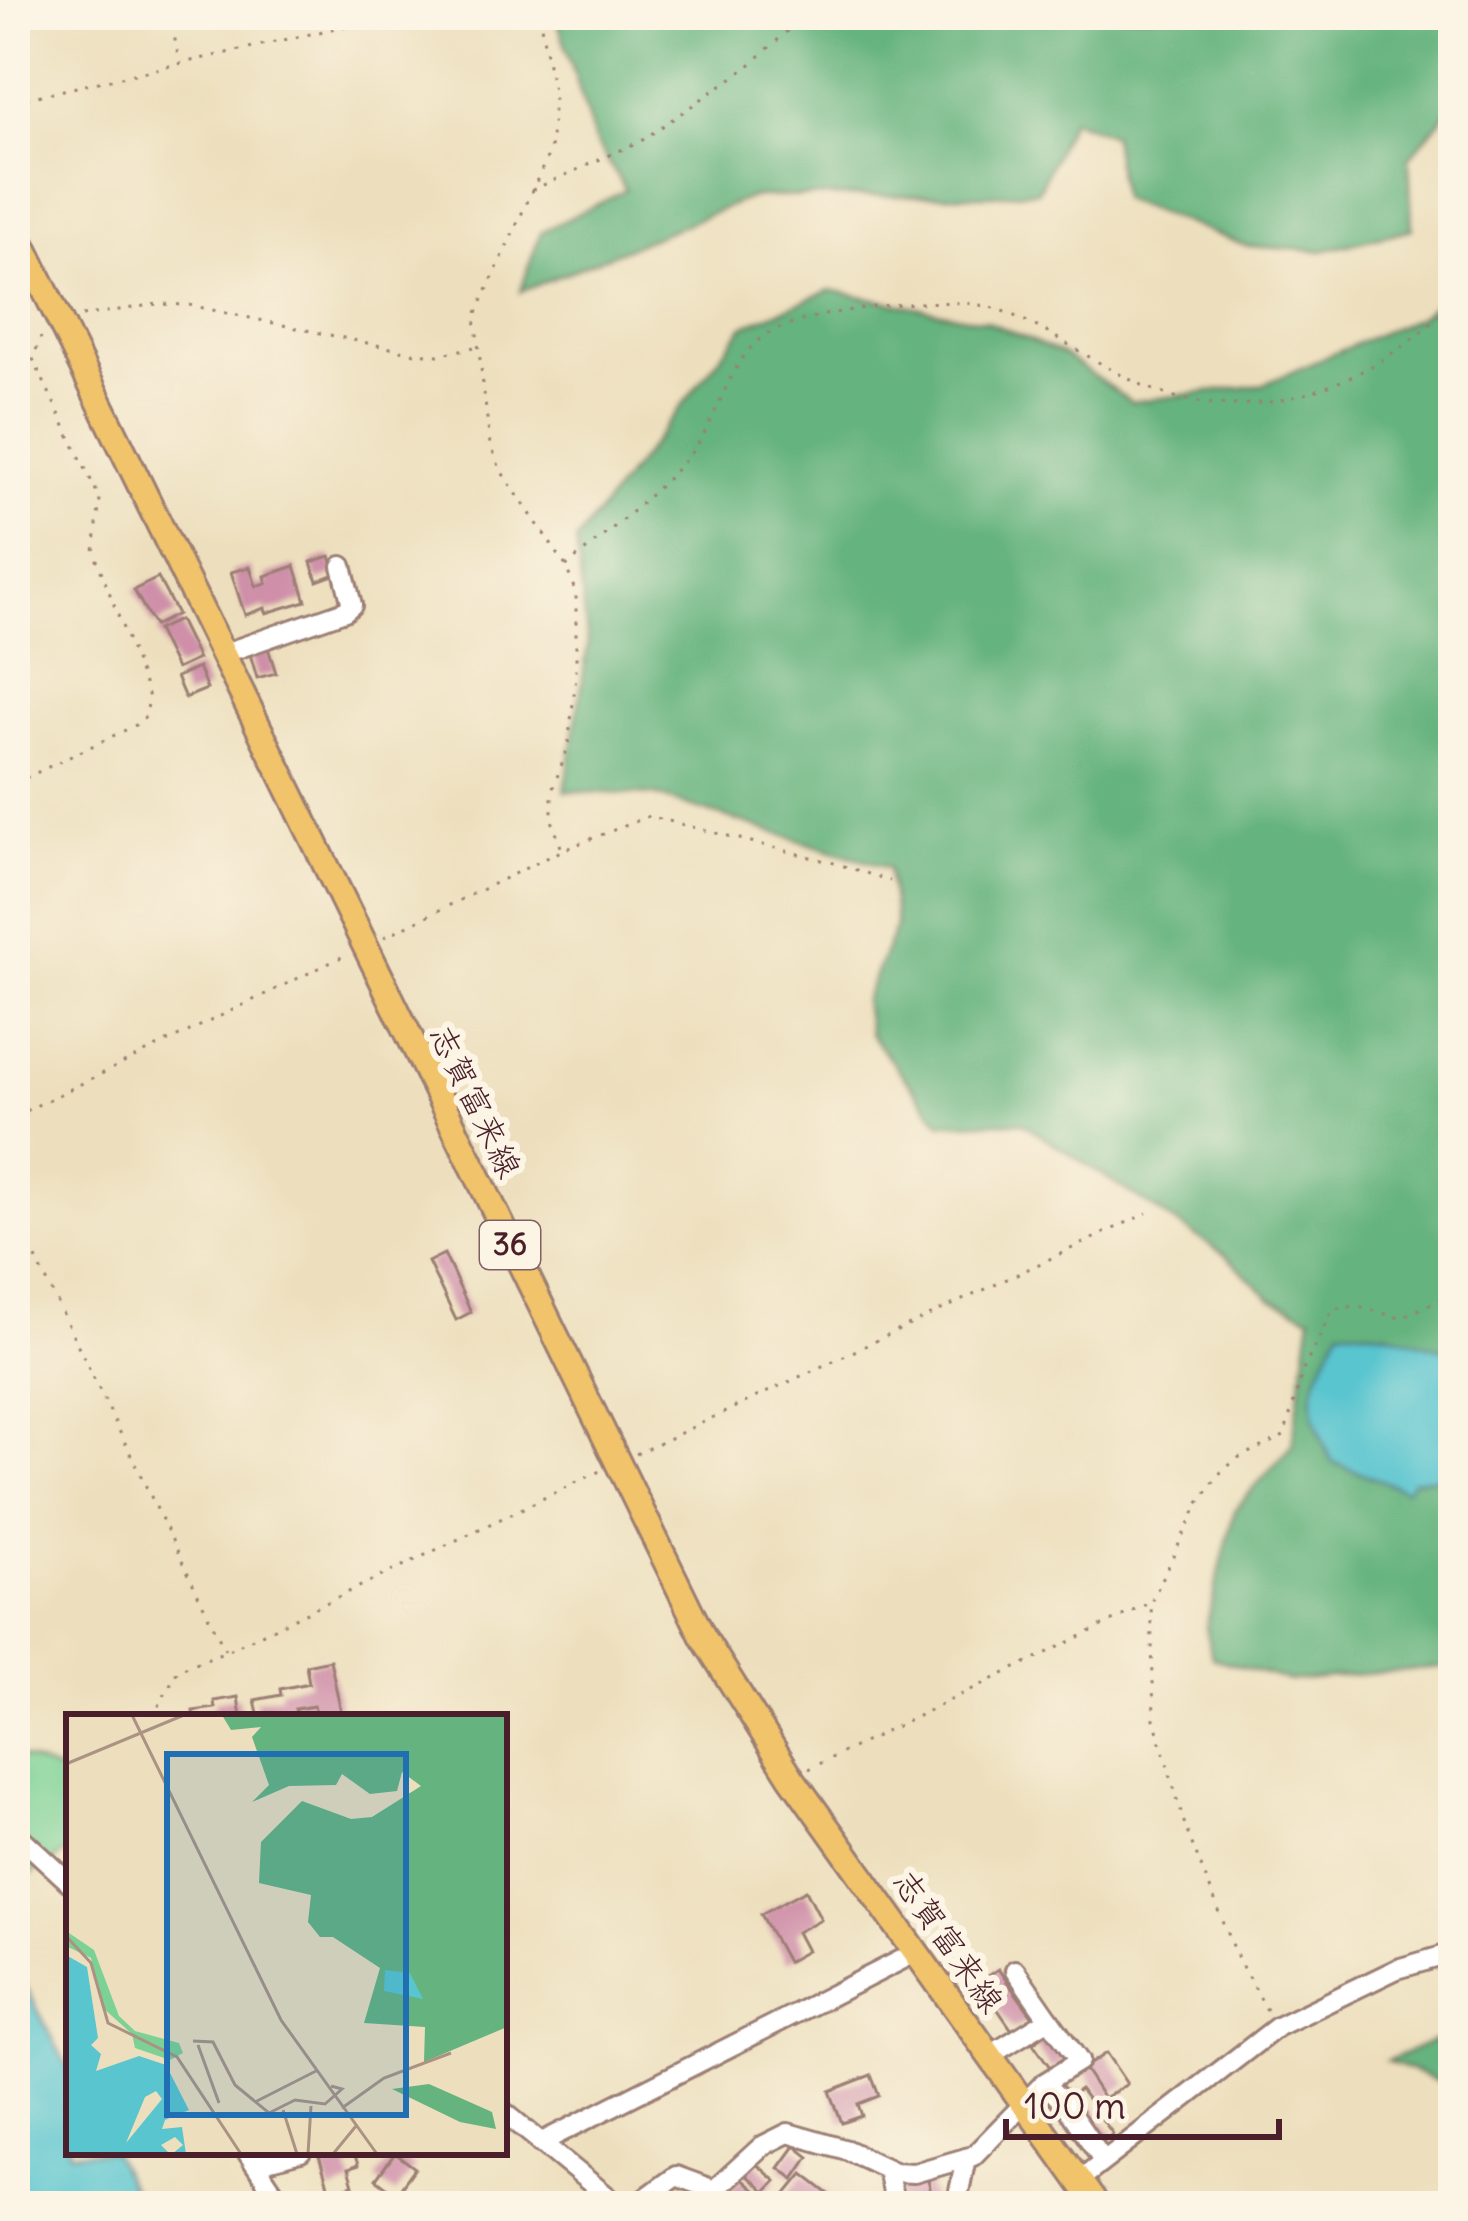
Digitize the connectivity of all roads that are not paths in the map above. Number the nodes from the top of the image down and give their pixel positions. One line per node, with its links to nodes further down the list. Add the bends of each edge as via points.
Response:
1 (15, 229): 3 (main road, 志賀富来線 / 36)
2 (342, 566): 3 (street, via 352,605 345,611)
3 (225, 653): 6 (main road, 志賀富来線 / 36, via 703,1637)
4 (15, 1832): 5 (street)
5 (66, 1879)
6 (916, 1952): 10 (main road, 志賀富来線 / 36); 14 (street)
7 (1453, 1953): 19 (street, via 1396,1969 1277,2027)
8 (1015, 1970): 9 (street)
9 (1049, 2019): 10 (street); 11 (street, via 1079,2062)
10 (989, 2056): 12 (main road, 志賀富来線 / 36)
11 (1044, 2084): 12 (street); 15 (street)
12 (1023, 2104): 17 (street); 19 (main road, 志賀富来線 / 36)
13 (507, 2115): 14 (street)
14 (540, 2143): 22 (street)
15 (1100, 2154)
16 (251, 2158): 21 (street)
17 (966, 2158): 18 (street, via 914,2173); 25 (street)
18 (887, 2169): 20 (street, via 788,2133 762,2146); 24 (street)
19 (1078, 2181): 26 (main road, 志賀富来線 / 36)
20 (717, 2198): 23 (street, via 676,2176)
21 (284, 2206)
22 (619, 2206)
23 (635, 2206)
24 (895, 2206)
25 (956, 2206)
26 (1097, 2206)

